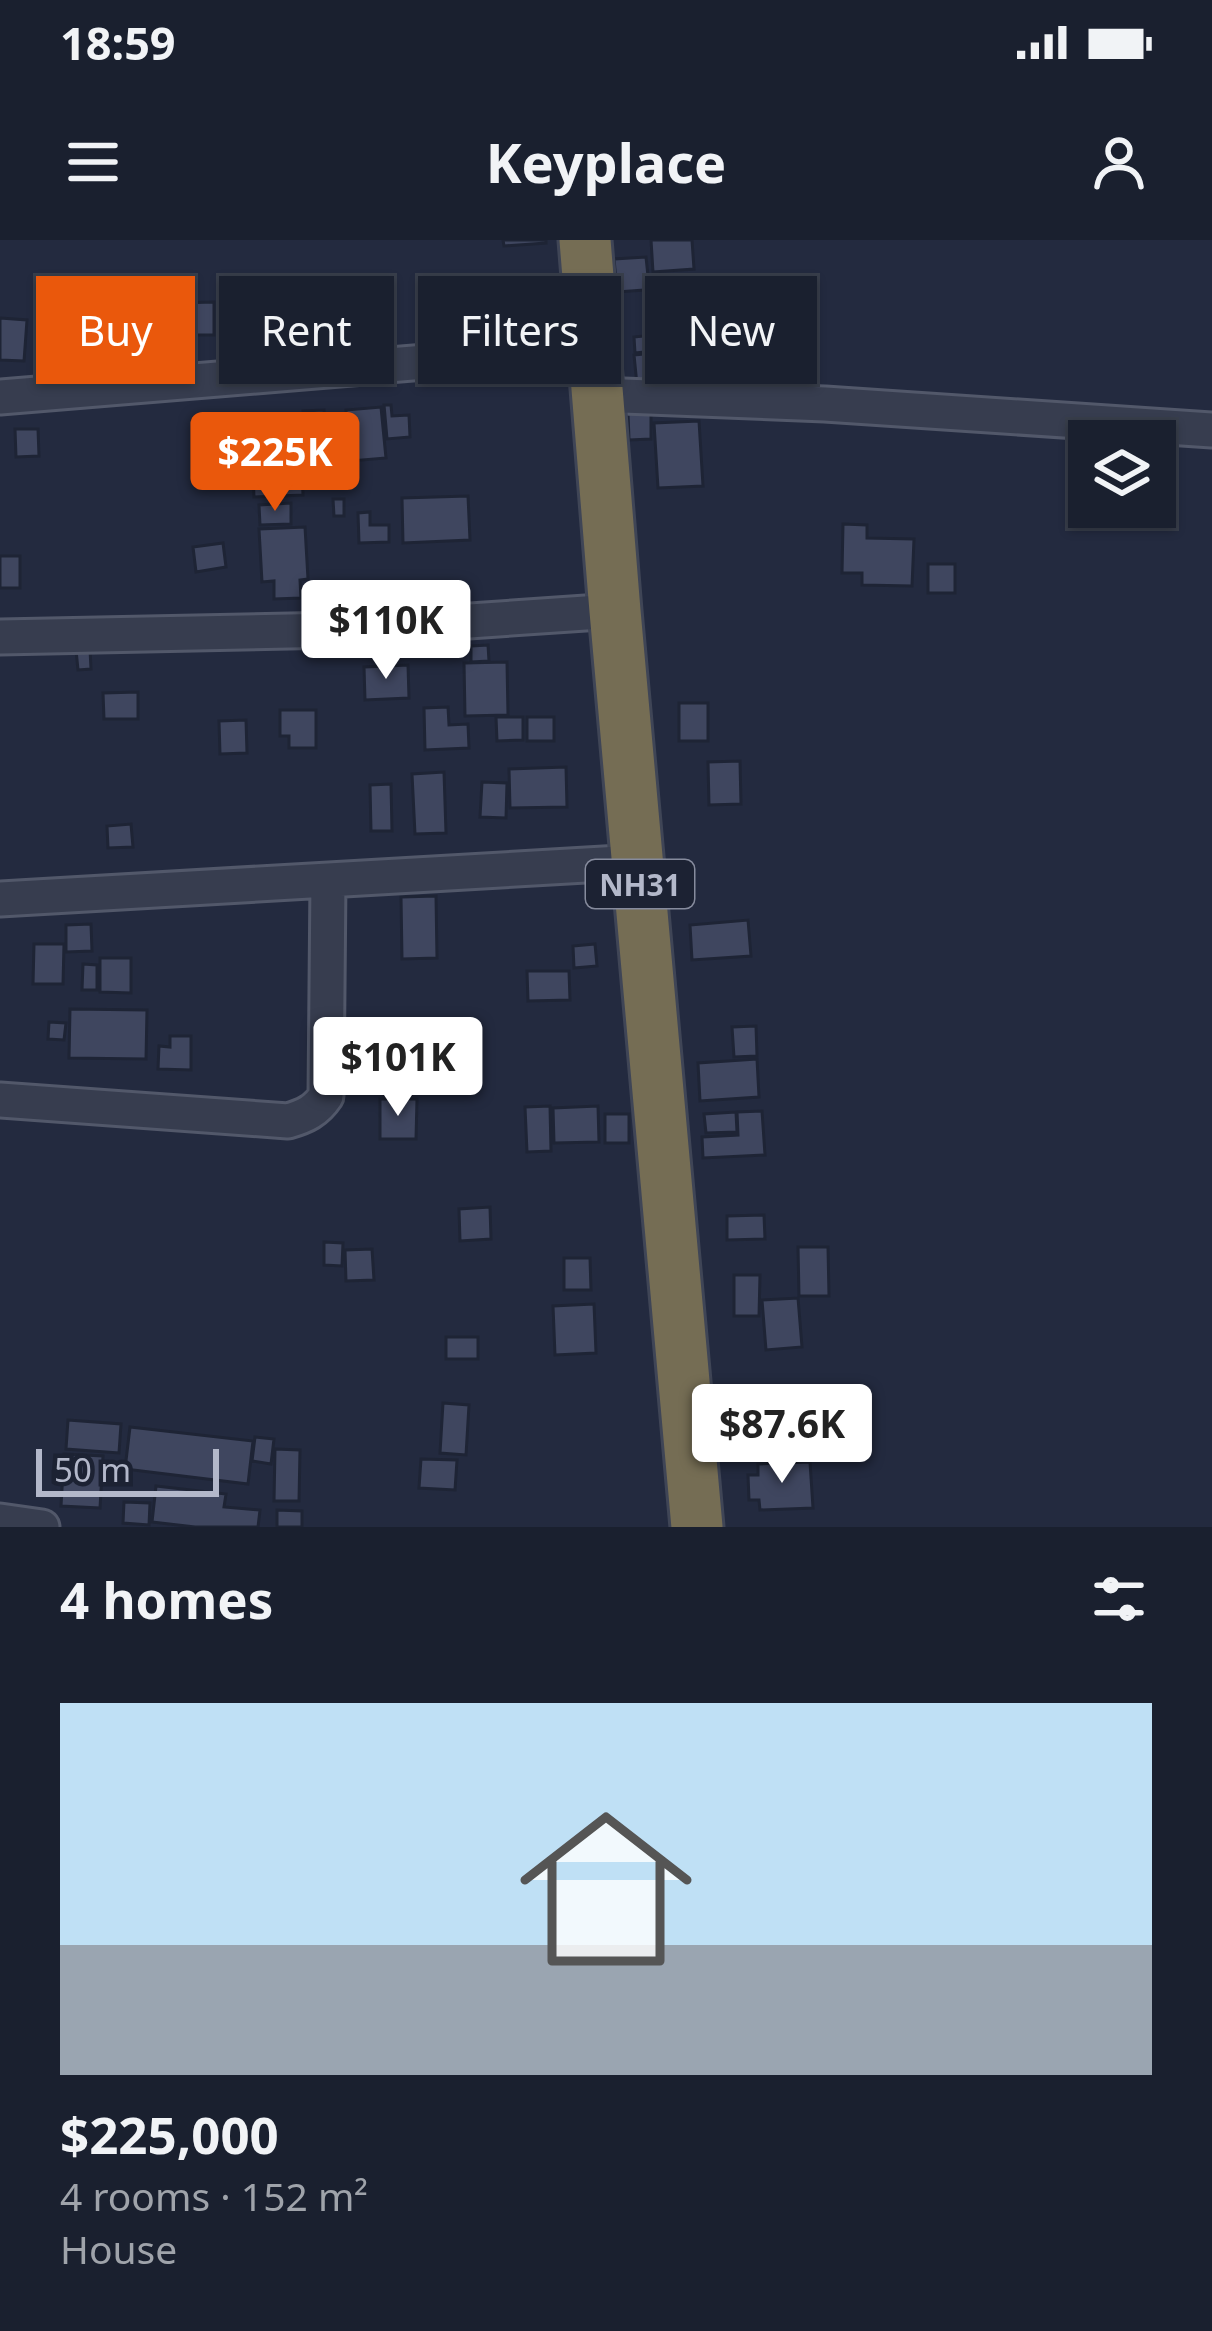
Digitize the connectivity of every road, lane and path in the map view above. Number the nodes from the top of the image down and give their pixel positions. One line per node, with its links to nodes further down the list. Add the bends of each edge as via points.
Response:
1 (585, 240): 2 (highway, NH31)
2 (588, 276)
3 (621, 375): 7 (street, via 825,404)
4 (418, 379): 6 (street)
5 (598, 384): 8 (highway, NH31)
6 (0, 397)
7 (1212, 430)
8 (615, 611): 9 (street, via 337,630); 10 (highway, NH31)
9 (0, 637)
10 (638, 862): 11 (street); 16 (highway, NH31)
11 (328, 880): 12 (street); 13 (street, via 326,1096 318,1108 288,1120)
12 (0, 899)
13 (0, 1100)
14 (0, 1521): 15 (street)
15 (42, 1527)
16 (697, 1527)

